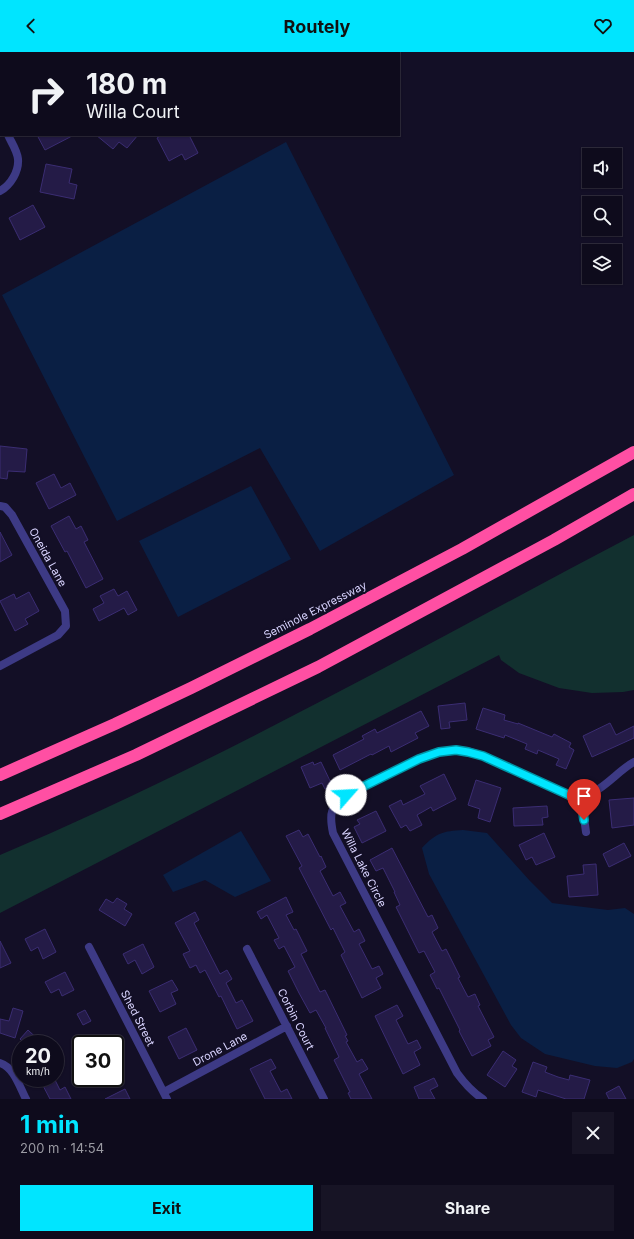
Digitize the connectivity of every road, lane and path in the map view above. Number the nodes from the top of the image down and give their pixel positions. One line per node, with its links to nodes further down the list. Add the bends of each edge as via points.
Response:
1 (8, 136): 2 (street, via 18,158 17,171 10,182)
2 (0, 190)
3 (634, 452): 8 (highway, Seminole Expressway, via 462,549 310,629 115,724)
4 (634, 494): 10 (highway, via 318,667 136,755)
5 (0, 506): 6 (street, Oneida Lane, via 5,507 16,522 64,611 66,626 58,635)
6 (0, 666)
7 (634, 762): 9 (street, via 600,788)
8 (0, 775)
9 (581, 796): 11 (street); 19 (street, Willa Lake Circle, via 571,796 483,756 456,750 439,752 419,759 346,795 332,809 330,819 333,833 457,1073 466,1087)
10 (0, 814)
11 (586, 832)
12 (89, 947): 16 (street, Shed Street)
13 (247, 949): 14 (street, Corbin Court)
14 (287, 1026): 16 (street, Drone Lane); 18 (street, Corbin Court)
15 (0, 1063): 17 (street, via 12,1071)
16 (166, 1095)
17 (26, 1099)
18 (324, 1099)
19 (483, 1099)

